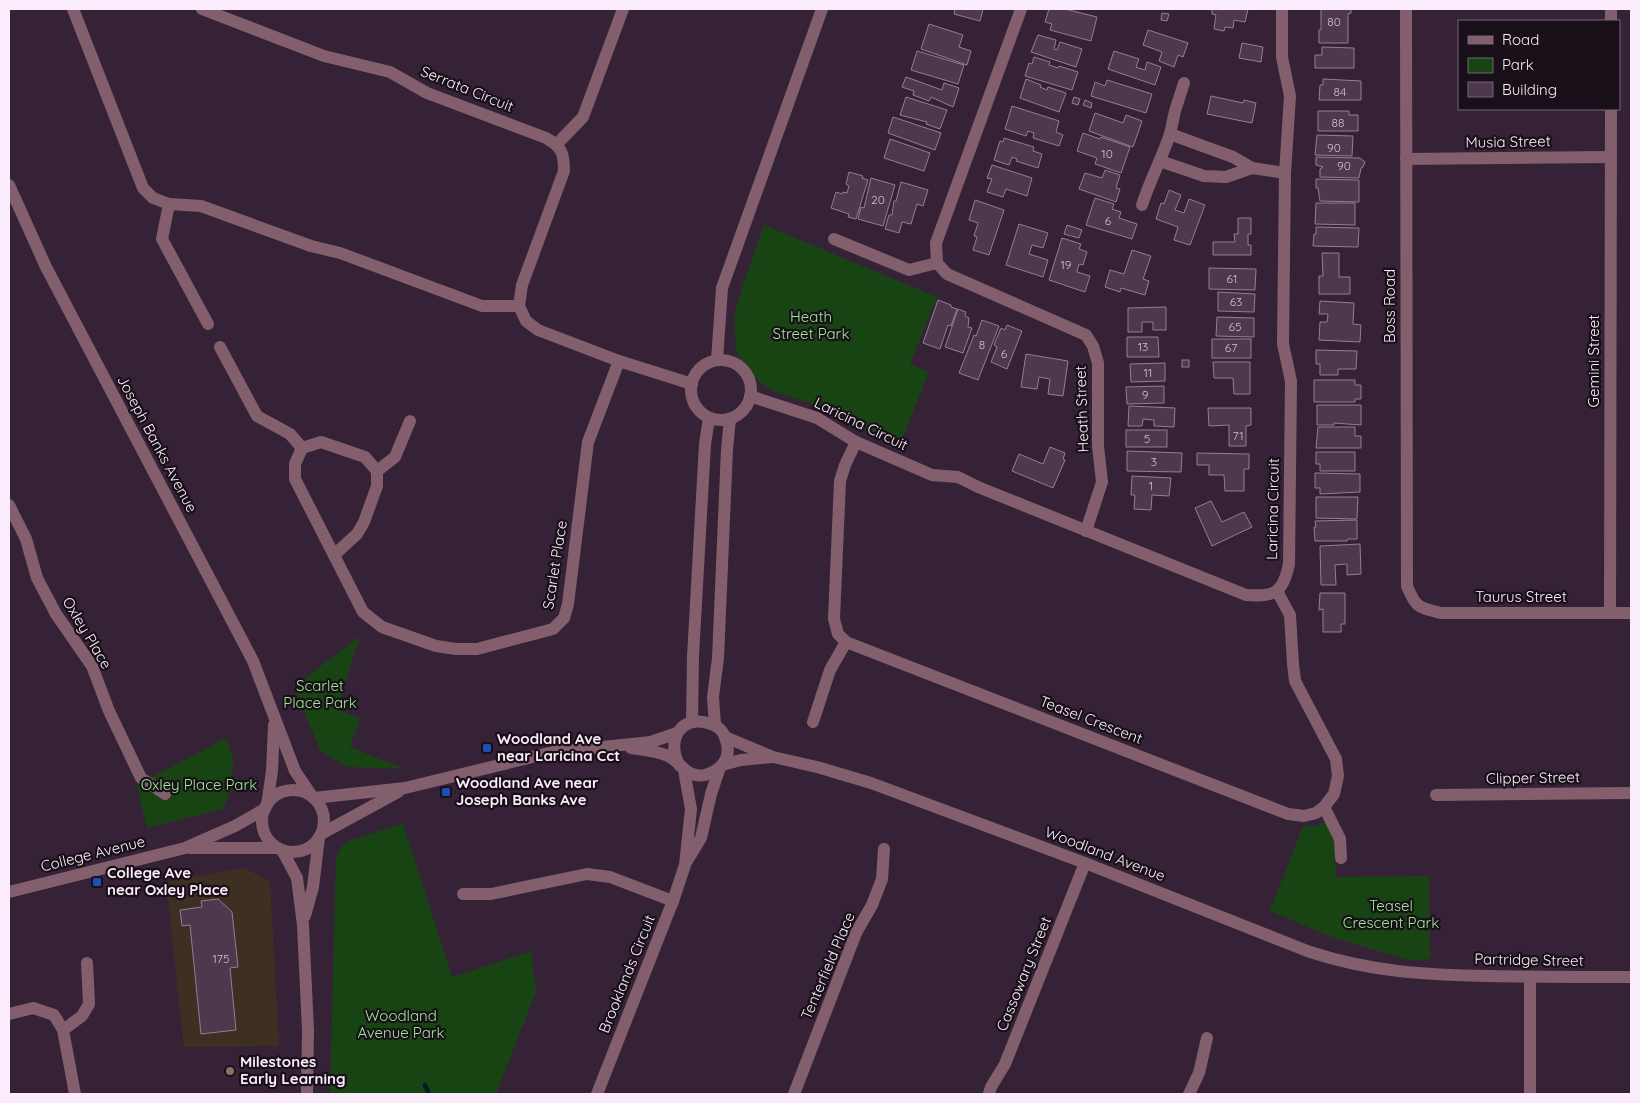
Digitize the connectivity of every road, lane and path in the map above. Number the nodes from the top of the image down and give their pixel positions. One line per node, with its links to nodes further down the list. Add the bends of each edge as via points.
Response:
1 (72, 9): 18 (street, via 143,188 153,198)
2 (202, 9): 11 (street, Serrata Circuit, via 324,56 390,72 426,93)
3 (623, 9): 11 (street, via 583,117)
4 (822, 9): 25 (street, via 722,288)
5 (1021, 9): 21 (street, via 936,243)
6 (1282, 9): 16 (street, Laricina Circuit, via 1282,57 1290,96)
7 (1406, 9): 13 (street, Boss Road)
8 (1184, 83): 10 (street)
9 (1611, 110): 12 (street, Gemini Street)
10 (1170, 134): 14 (street); 15 (street, via 1233,157)
11 (557, 144): 22 (street, via 564,155 564,171 522,285)
12 (1611, 157): 13 (street, Musia Street); 40 (street, Gemini Street)
13 (1406, 159): 39 (street, Boss Road, via 1407,586)
14 (1160, 161): 15 (street, via 1204,176 1226,177); 19 (street)
15 (1252, 168): 16 (street)
16 (1285, 173): 38 (street, Laricina Circuit, via 1283,344 1291,382 1289,564 1286,578)
17 (9, 185): 43 (street, Joseph Banks Avenue, via 46,267 253,661)
18 (168, 204): 22 (street, via 201,206 482,306); 23 (street, via 162,239)
19 (1142, 204)
20 (834, 239): 21 (street, via 909,270)
21 (937, 263): 36 (street, Heath Street, via 947,274 1086,335 1093,346 1098,364 1098,446 1102,482)
22 (519, 306): 26 (street, via 526,321 538,330)
23 (208, 324)
24 (220, 348): 33 (street, via 257,416 290,434)
25 (717, 360): 27 (street, via 702,367); 28 (street, via 734,363 743,369 750,384)
26 (619, 361): 27 (street); 37 (street, Scarlet Place, via 588,442 568,604 564,618 553,629 477,650 436,646 382,626 363,612)
27 (692, 384): 29 (street, via 694,404)
28 (750, 396): 30 (street, via 743,411); 32 (street, Laricina Circuit, via 817,418)
29 (708, 418): 30 (street); 44 (street)
30 (730, 419): 46 (street, via 718,658 713,697)
31 (410, 421): 34 (street, via 395,457)
32 (856, 442): 36 (street, Laricina Circuit, via 932,475 958,477); 42 (street, via 840,481 834,620 838,634)
33 (302, 448): 34 (street, via 321,442 365,457); 37 (street, Scarlet Place, via 295,464 295,479)
34 (377, 471): 37 (street, via 377,486 358,534)
35 (9, 505): 55 (street, Oxley Place, via 26,539 37,578 56,614 92,666 141,778)
36 (1086, 530): 38 (street, Laricina Circuit, via 1246,595 1264,596)
37 (334, 555)
38 (1277, 591): 59 (street, via 1290,615 1296,681 1336,759 1338,776 1334,794)
39 (1414, 602): 40 (street, Taurus Street, via 1424,609 1441,613)
40 (1610, 613): 41 (street, Taurus Street)
41 (1631, 614)
42 (846, 642): 45 (street, via 830,670); 59 (street, Teasel Crescent, via 1288,814 1304,816)
43 (274, 720): 57 (street, Joseph Banks Avenue, via 295,771); 58 (street, Joseph Banks Avenue, via 272,771)
44 (692, 722): 46 (street); 47 (street, Woodland Avenue)
45 (813, 722)
46 (715, 725): 48 (street, Woodland Avenue)
47 (677, 733): 49 (street, Woodland Avenue, via 651,742); 52 (street, via 673,748)
48 (726, 737): 50 (street, Woodland Avenue); 51 (street, via 728,752)
49 (608, 746): 52 (street, Woodland Avenue, via 668,756); 53 (street, Woodland Avenue, via 553,752)
50 (773, 757): 51 (street, Woodland Avenue, via 741,760); 65 (street, Woodland Avenue, via 871,783)
51 (721, 766): 52 (street, Woodland Avenue, via 713,773 701,776); 66 (street, Brooklands Circuit, via 701,838)
52 (682, 768): 66 (street, Brooklands Circuit, via 692,809)
53 (405, 788): 57 (street, Woodland Avenue); 60 (street, Woodland Avenue)
54 (1631, 793): 56 (street, Clipper Street)
55 (165, 794)
56 (1436, 795)
57 (313, 797): 58 (street, via 290,790 277,795); 60 (street, via 323,815)
58 (266, 807): 61 (street, College Avenue, via 235,826); 62 (street, via 264,830)
59 (1324, 807): 64 (street, via 1340,839)
60 (320, 836): 62 (street, via 303,850); 70 (street)
61 (185, 848): 62 (street, College Avenue); 67 (street, College Avenue)
62 (280, 849): 70 (street, via 297,878)
63 (884, 849): 81 (street, Tenterfield Place, via 882,879 856,934)
64 (1341, 858)
65 (1085, 863): 72 (street, Woodland Avenue, via 1320,955 1370,968); 82 (street, Cassowary Street, via 1005,1064 990,1086)
66 (685, 865): 69 (street, Brooklands Circuit)
67 (9, 892)
68 (463, 894): 69 (street, via 491,894 587,874 610,877)
69 (673, 901): 80 (street, Brooklands Circuit)
70 (303, 925): 79 (street)
71 (87, 963): 76 (street, via 89,1004 82,1016)
72 (1426, 975): 73 (street, Partridge Street)
73 (1530, 977): 74 (street, Partridge Street); 84 (street)
74 (1631, 977)
75 (9, 1014): 76 (street, via 33,1008 54,1015)
76 (63, 1030): 78 (street)
77 (1206, 1038): 83 (street, via 1199,1073)
78 (75, 1094)
79 (307, 1094)
80 (597, 1094)
81 (794, 1094)
82 (989, 1094)
83 (1189, 1094)
84 (1530, 1094)

